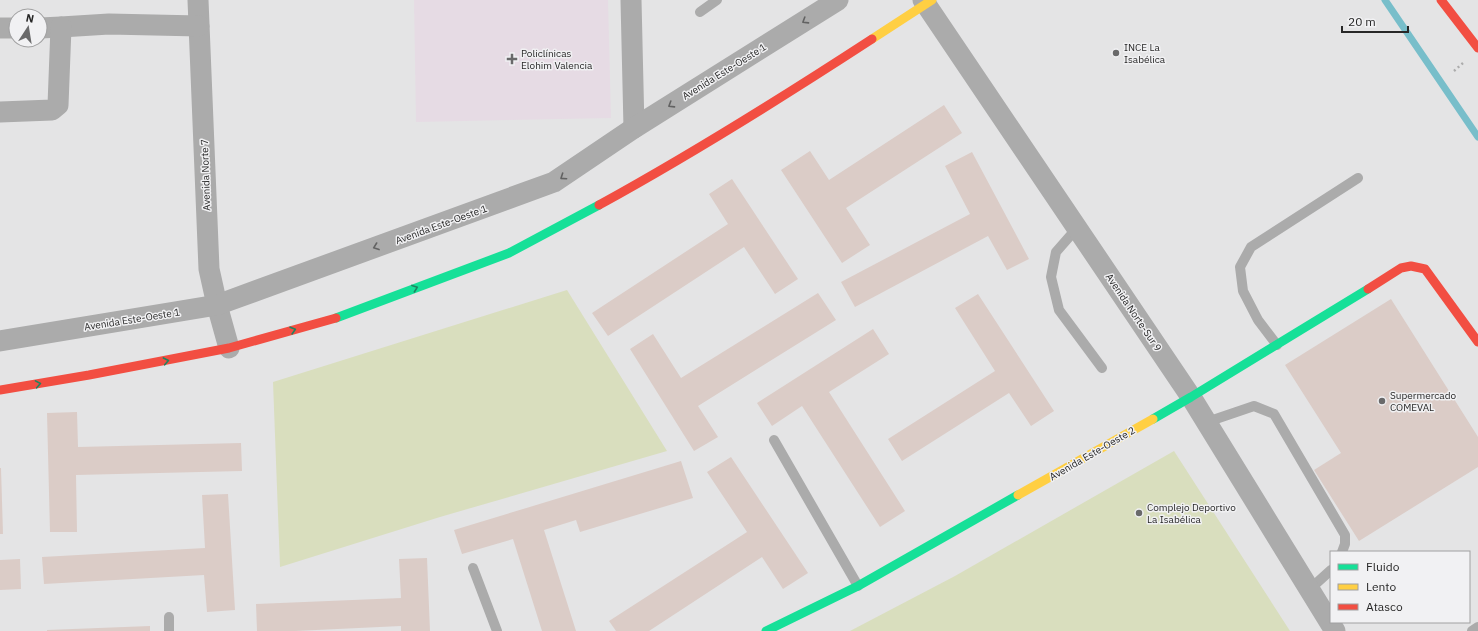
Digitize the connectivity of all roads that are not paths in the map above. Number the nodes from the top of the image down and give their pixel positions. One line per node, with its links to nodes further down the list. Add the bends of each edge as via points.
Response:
1 (198, 0): 8 (street, Avenida Norte 7)
2 (631, 0): 13 (street)
3 (717, 0): 7 (lane)
4 (838, 0): 13 (street, Avenida Este-Oeste 1, one-way to 13)
5 (1442, 0): 11 (street)
6 (927, 1): 15 (street, Avenida Norte-Sur 9); 20 (street, one-way to 6, via 331,320 509,253 648,178 818,74)
7 (700, 12)
8 (199, 26): 10 (street, via 108,24); 16 (street, Avenida Norte 7, via 209,269)
9 (48, 28): 10 (street)
10 (61, 28): 12 (street, via 58,105 52,110)
11 (1478, 48)
12 (0, 112)
13 (634, 128): 16 (street, Avenida Este-Oeste 1, one-way to 16, via 554,182)
14 (1358, 178): 19 (lane, via 1251,247 1240,267 1243,291 1258,320)
15 (1077, 228): 21 (lane, via 1056,252 1051,277 1059,310); 23 (street, Avenida Norte-Sur 9)
16 (217, 305): 17 (street, Avenida Este-Oeste 1); 20 (street, Avenida Norte 7)
17 (0, 341)
18 (1478, 342): 19 (street, Avenida Este-Oeste 2, via 1425,270 1411,266 1401,268)
19 (1277, 345): 23 (street, Avenida Este-Oeste 2)
20 (230, 348): 22 (street, one-way to 20)
21 (1102, 368)
22 (0, 390)
23 (1191, 397): 24 (street, Avenida Norte-Sur 9); 29 (street, Avenida Este-Oeste 2)
24 (1207, 422): 26 (lane, via 1254,406 1274,414 1345,535); 30 (street, Avenida Norte-Sur 9)
25 (774, 440): 29 (lane)
26 (1342, 551)
27 (473, 568): 35 (lane)
28 (1330, 571): 30 (lane)
29 (858, 586): 36 (street, Avenida Este-Oeste 2)
30 (1310, 590): 32 (street, Avenida Norte-Sur 9)
31 (169, 618): 34 (lane)
32 (1330, 623)
33 (1478, 627): 37 (lane)
34 (169, 631)
35 (497, 631)
36 (766, 631)
37 (1472, 631)

